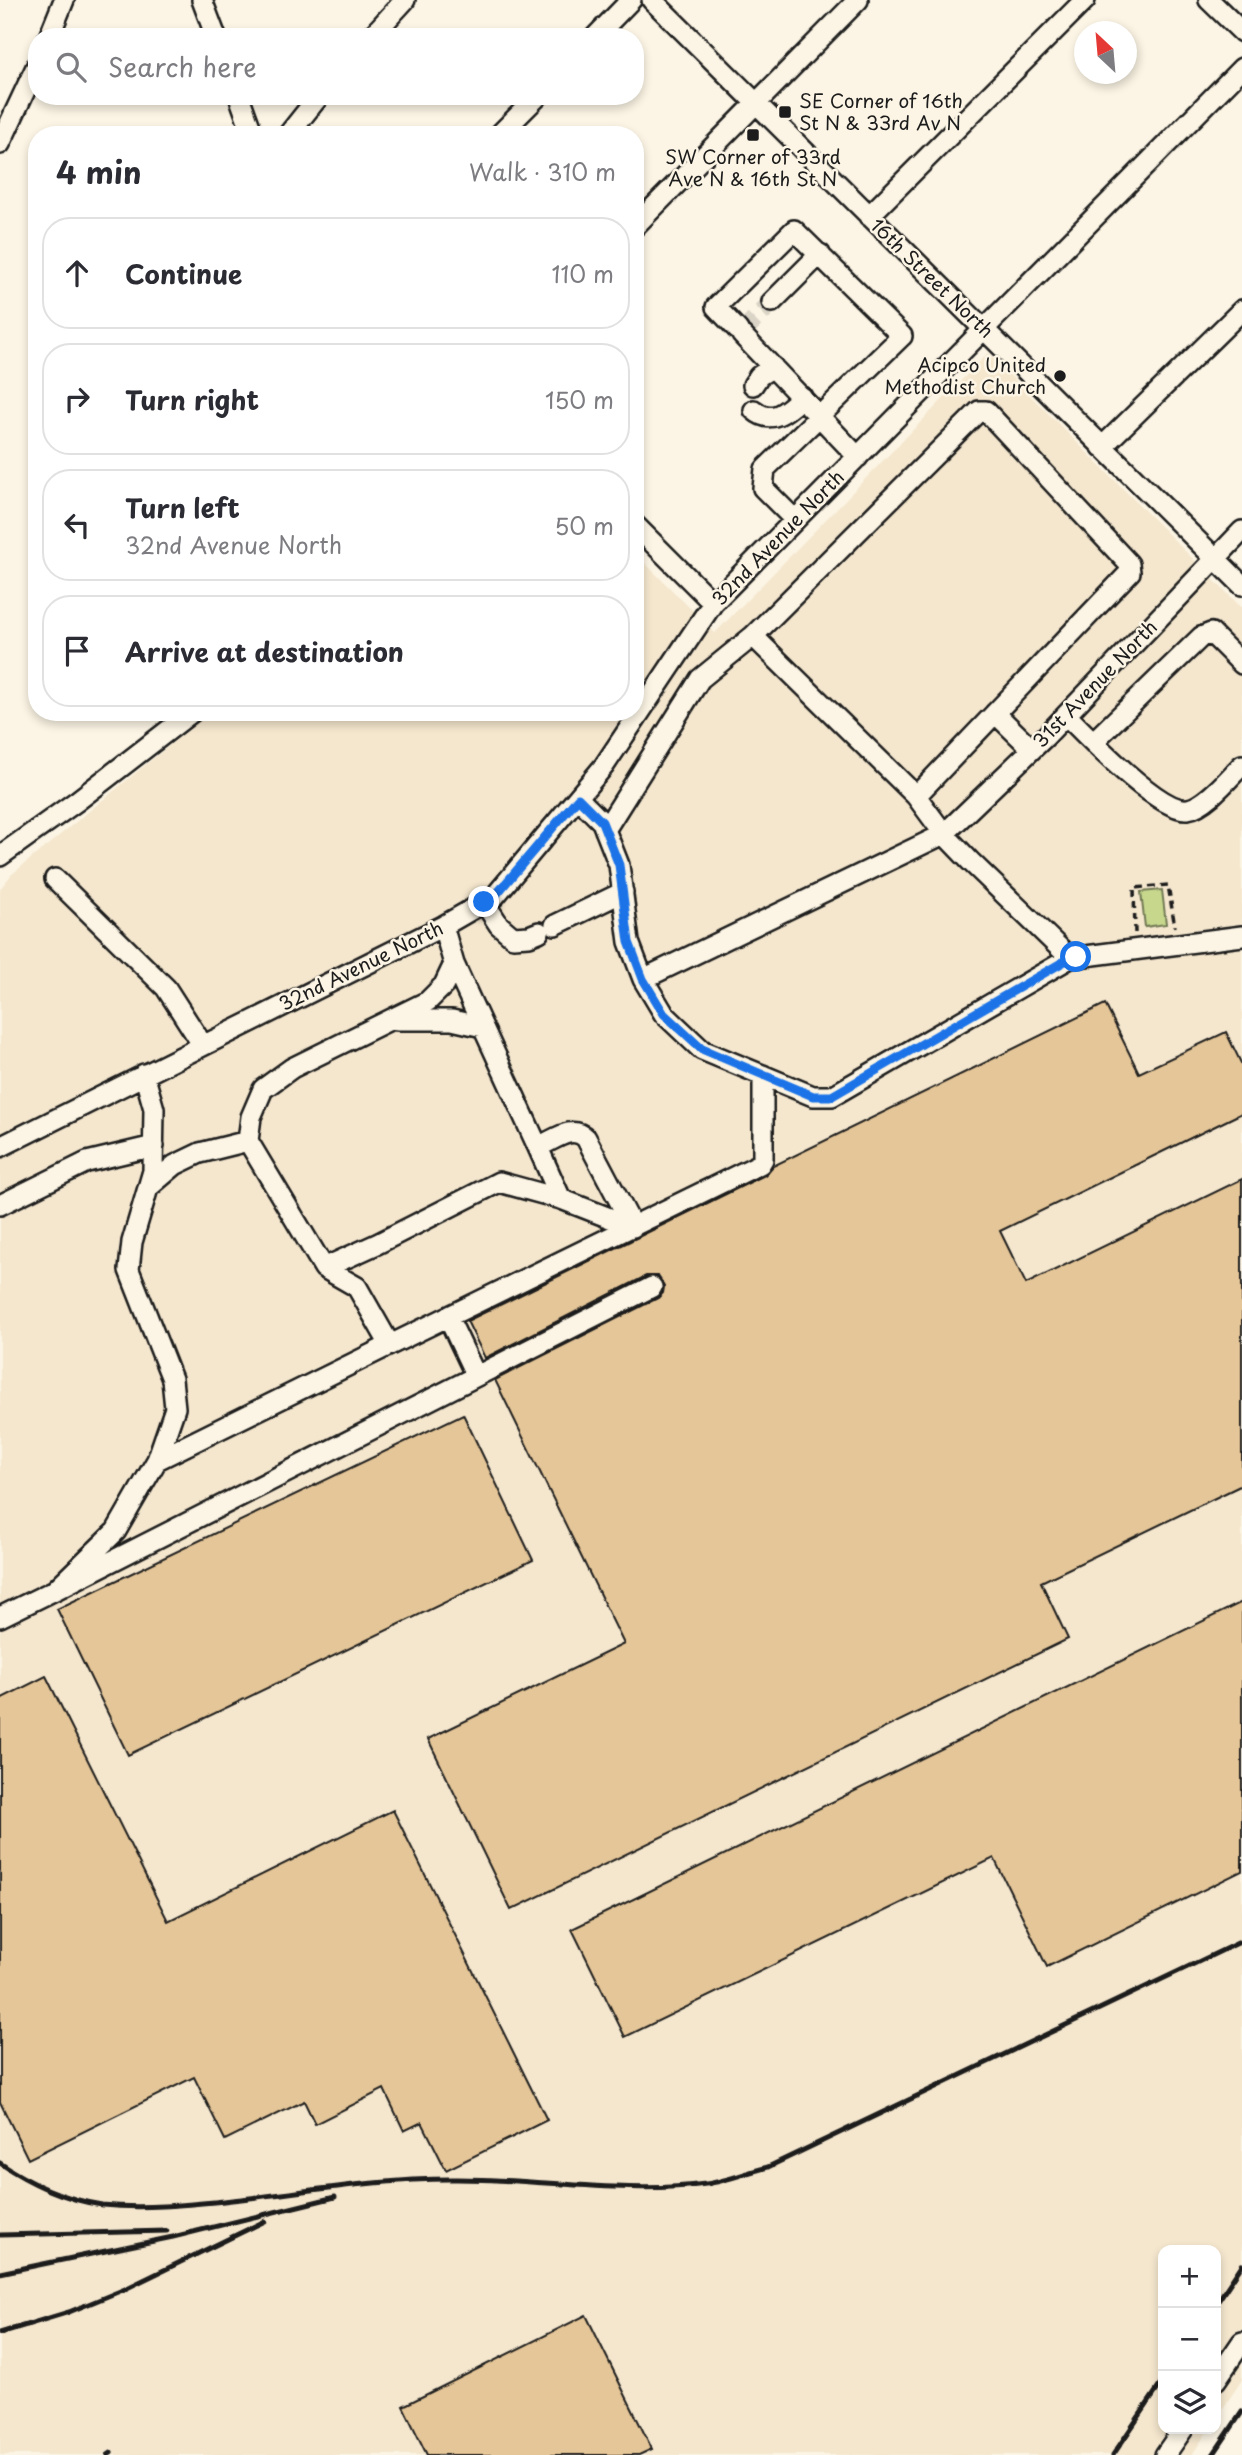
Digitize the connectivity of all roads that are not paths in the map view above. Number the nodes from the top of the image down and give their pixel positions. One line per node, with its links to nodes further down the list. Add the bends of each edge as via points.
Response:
1 (64, 0): 9 (street)
2 (202, 0): 10 (street)
3 (405, 0): 11 (street)
4 (631, 0): 12 (street)
5 (652, 0): 16 (street, 16th Street North)
6 (859, 0): 16 (street)
7 (1085, 0): 24 (street)
8 (1209, 0): 13 (street)
9 (53, 28)
10 (213, 28)
11 (379, 28)
12 (604, 28)
13 (1242, 32)
14 (1242, 68): 29 (street, 32nd Avenue North)
15 (28, 84): 23 (street)
16 (755, 104): 24 (street, 16th Street North); 25 (street)
17 (242, 105): 20 (street)
18 (312, 105): 21 (street)
19 (529, 105): 22 (street)
20 (250, 126)
21 (295, 126)
22 (508, 126)
23 (0, 144)
24 (869, 216): 29 (street, 16th Street North)
25 (644, 217)
26 (820, 254): 27 (street); 30 (street, via 794,230 716,307); 34 (street, via 902,336)
27 (772, 302)
28 (1242, 310): 35 (street)
29 (984, 329): 35 (street, 16th Street North); 36 (street, 32nd Avenue North)
30 (773, 367): 31 (street); 32 (street)
31 (753, 385)
32 (802, 397): 33 (street, via 774,417); 34 (street)
33 (754, 410)
34 (819, 415): 36 (street); 37 (street, via 765,469 763,488)
35 (1102, 447): 40 (street, 16th Street North)
36 (858, 457): 37 (street, 32nd Avenue North)
37 (795, 520): 42 (street, 32nd Avenue North)
38 (1242, 531): 40 (street, 31st Avenue North)
39 (644, 534): 42 (street)
40 (1214, 559): 41 (street, 16th Street North); 47 (street, 31st Avenue North)
41 (1242, 585)
42 (713, 603): 45 (street, 32nd Avenue North)
43 (753, 636): 46 (street, via 979,411 986,411 1131,569); 53 (street); 55 (street, via 700,679)
44 (1242, 664): 50 (street, via 1211,633 1202,637)
45 (644, 706)
46 (995, 713): 51 (street); 53 (street)
47 (1066, 715): 50 (street); 51 (street, 31st Avenue North)
48 (180, 721): 57 (street)
49 (634, 721): 54 (street, 32nd Avenue North)
50 (1093, 742): 52 (street, via 1119,768 1179,808 1201,804)
51 (1032, 749): 56 (street, 31st Avenue North)
52 (1242, 765)
53 (916, 796): 56 (street)
54 (578, 798): 55 (street); 60 (street, 32nd Avenue North, via 495,896)
55 (605, 830): 59 (street, via 619,865)
56 (944, 834): 63 (street); 65 (street, 31st Avenue North)
57 (0, 856)
58 (55, 878): 68 (street, via 166,988)
59 (623, 892): 60 (street, via 529,936 513,937); 65 (street, via 629,942)
60 (484, 902): 61 (street, 32nd Avenue North)
61 (443, 926): 64 (street); 68 (street, 32nd Avenue North)
62 (1242, 936): 63 (street)
63 (1070, 958): 70 (street, via 832,1096 813,1096)
64 (454, 964): 66 (street, via 444,985 428,1001); 67 (street)
65 (643, 979): 70 (street, via 664,1014 702,1049)
66 (389, 1020): 67 (street, via 452,1020); 71 (street, via 292,1068 263,1089 250,1117)
67 (483, 1027): 72 (street)
68 (202, 1044): 69 (street, 32nd Avenue North)
69 (144, 1074): 73 (street, via 154,1109); 74 (street, 32nd Avenue North)
70 (763, 1075): 78 (street, via 762,1161)
71 (248, 1141): 75 (street, via 200,1153 175,1165); 79 (street)
72 (536, 1143): 76 (street); 78 (street, via 580,1132)
73 (154, 1146): 75 (street); 77 (street, via 87,1162)
74 (0, 1147)
75 (149, 1187): 84 (street, via 132,1242 129,1270 172,1380 175,1408)
76 (561, 1199): 78 (street); 79 (street, via 499,1182)
77 (0, 1205)
78 (634, 1227): 81 (street)
79 (324, 1268): 82 (street, via 357,1287)
80 (652, 1287): 83 (street)
81 (448, 1317): 82 (street); 83 (street)
82 (390, 1345): 84 (street)
83 (476, 1376): 85 (street)
84 (157, 1460): 85 (street, via 116,1531)
85 (55, 1590): 86 (street)
86 (0, 1617)
87 (1242, 2342): 88 (street)
88 (1221, 2373)
89 (1180, 2434): 90 (street)
90 (1165, 2455)

